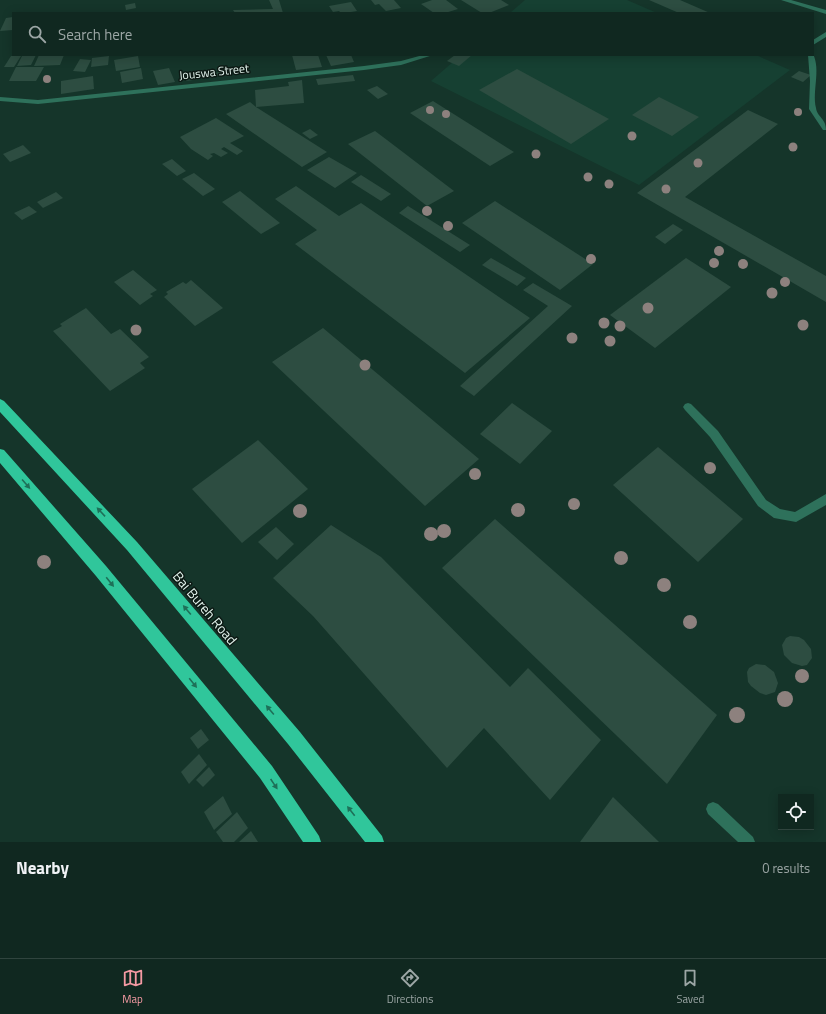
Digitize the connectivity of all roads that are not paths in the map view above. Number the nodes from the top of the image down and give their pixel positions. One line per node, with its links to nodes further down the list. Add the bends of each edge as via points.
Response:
1 (784, 0): 2 (street)
2 (826, 12)
3 (826, 34): 4 (street)
4 (814, 42)
5 (426, 56): 7 (street, Jouswa Street, via 364,68 38,102)
6 (811, 56): 8 (street, via 812,109)
7 (0, 99)
8 (826, 128)
9 (0, 404): 15 (highway, Bai Bureh Road, one-way to 9, via 289,732 132,546)
10 (688, 407): 12 (street, via 714,434 762,503 778,514 796,517)
11 (0, 454): 14 (highway, one-way to 14, via 101,571 266,772)
12 (826, 499)
13 (713, 809): 16 (street)
14 (313, 842)
15 (376, 842)
16 (748, 842)

